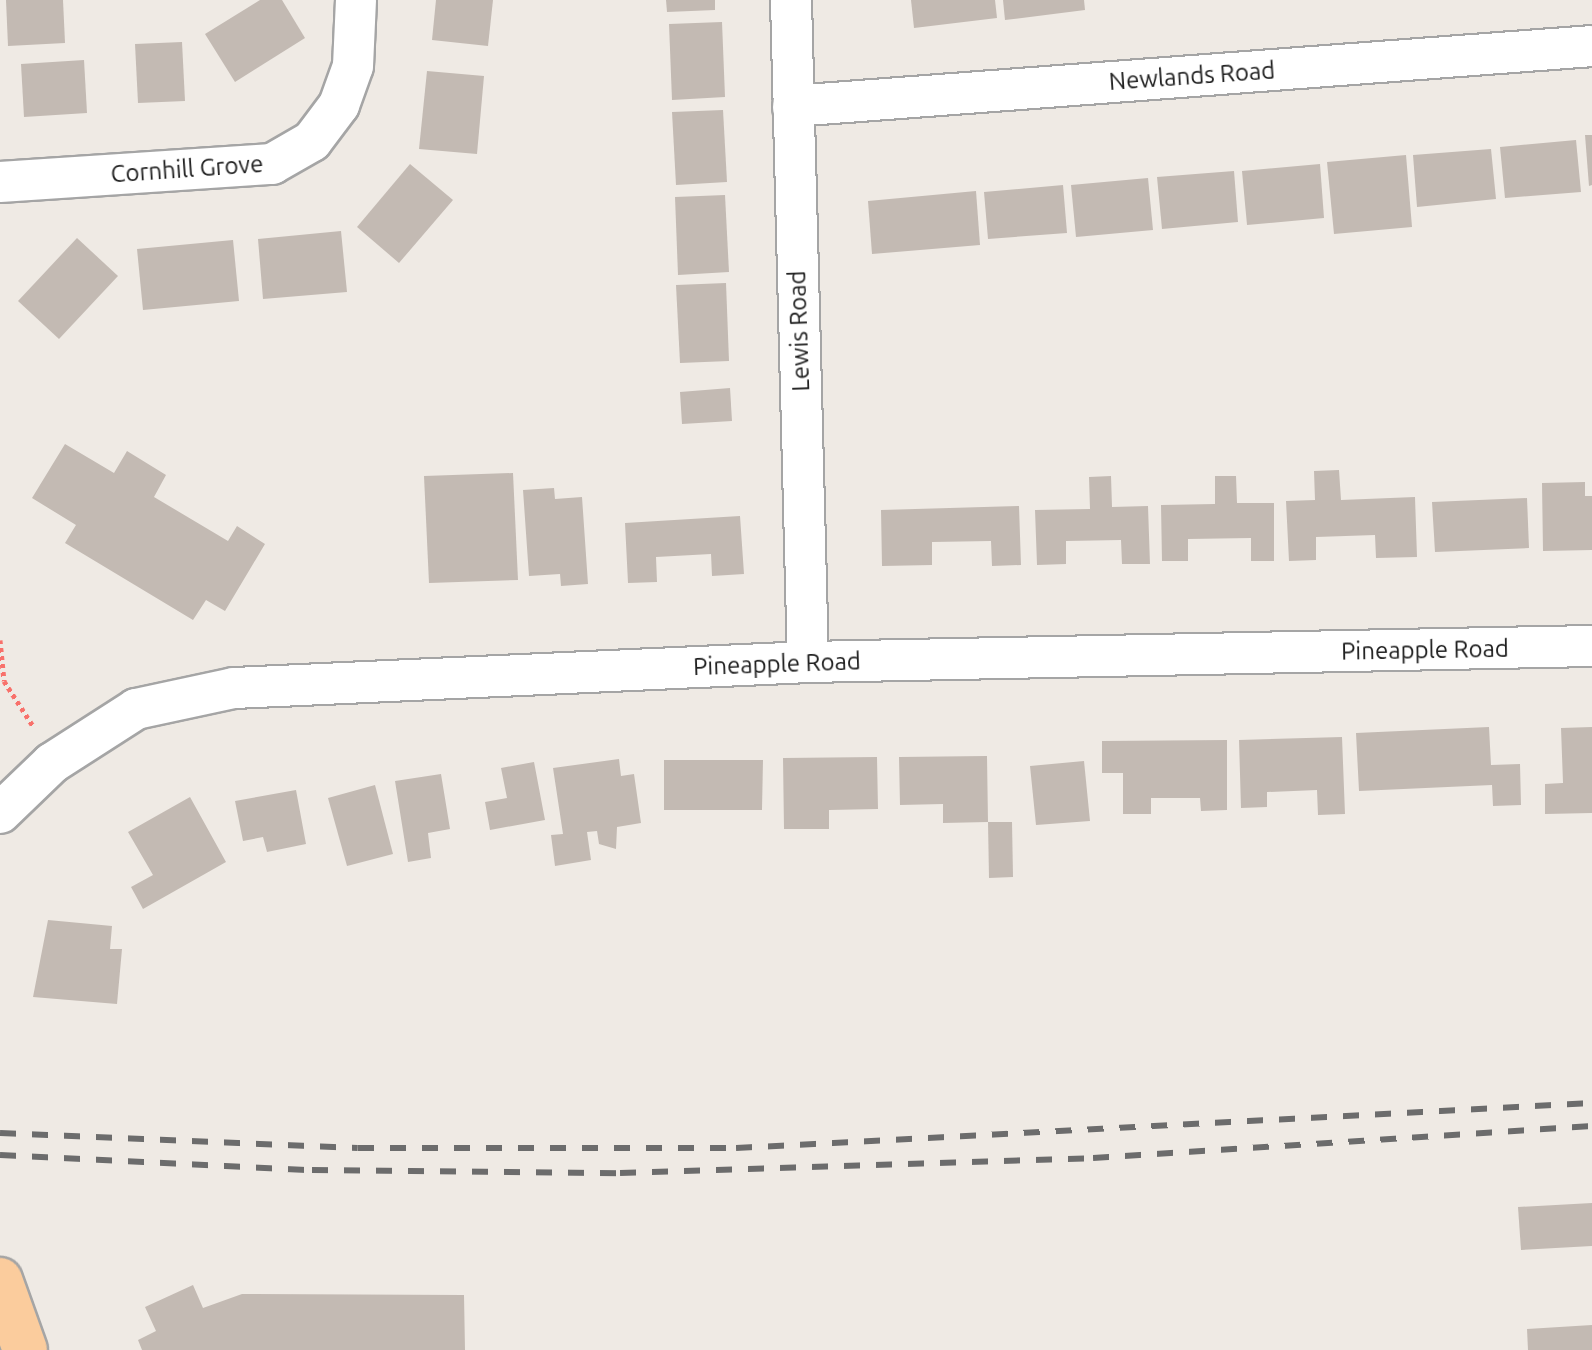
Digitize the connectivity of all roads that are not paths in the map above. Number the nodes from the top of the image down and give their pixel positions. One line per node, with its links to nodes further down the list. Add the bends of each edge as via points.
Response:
1 (356, 0): 5 (street, Cornhill Grove, via 353,66 339,105 312,141 272,164)
2 (791, 0): 4 (street, Lewis Road)
3 (1592, 46): 4 (street, Newlands Road)
4 (793, 106): 7 (street, Lewis Road)
5 (0, 182)
6 (1592, 646): 7 (street, Pineapple Road)
7 (808, 662): 8 (street, Pineapple Road, via 234,688 136,709)
8 (3, 802)
9 (3, 1298): 10 (main road)
10 (25, 1350)

